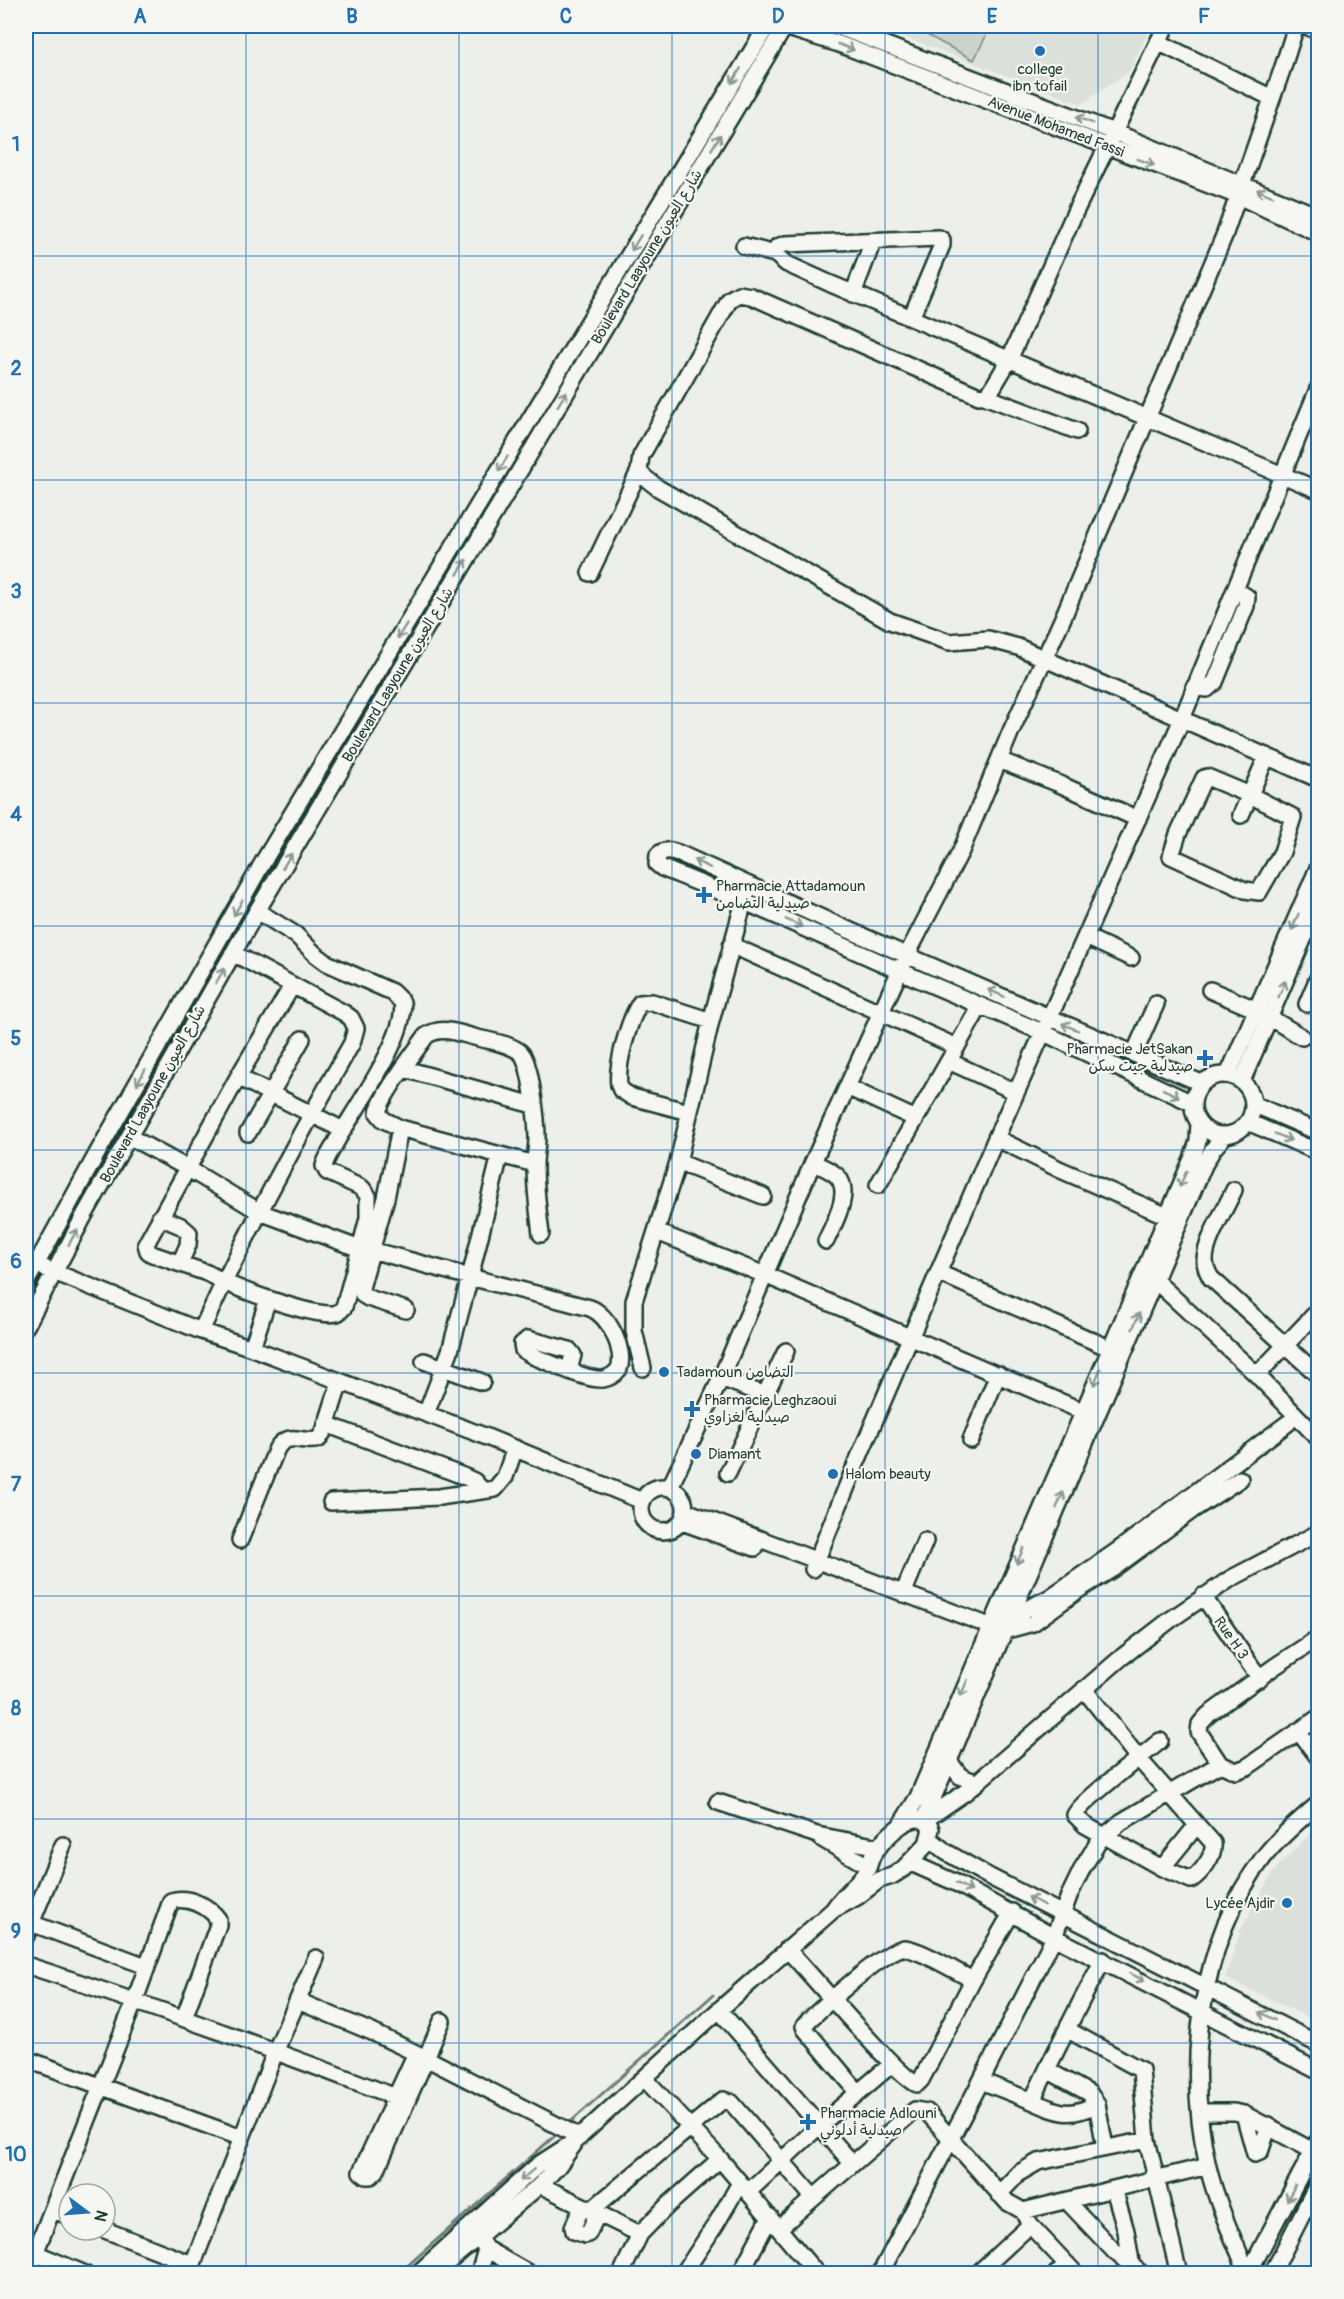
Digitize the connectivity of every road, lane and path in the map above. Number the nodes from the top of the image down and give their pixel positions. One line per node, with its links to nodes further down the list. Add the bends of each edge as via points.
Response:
1 (836, 26): 9 (street, Avenue Mohamed Fassi, one-way to 1)
2 (1166, 26): 7 (street)
3 (1296, 26): 8 (street)
4 (1307, 26): 6 (street)
5 (781, 27): 10 (street, Avenue Mohamed Fassi, one-way to 10, via 838,44); 40 (street, Boulevard Laayoune شارع العيون, one-way to 5); 105 (street, Boulevard Laayoune شارع العيون, one-way to 105, via 267,857)
6 (1318, 32)
7 (1158, 42): 8 (street); 9 (street)
8 (1272, 98): 11 (street)
9 (1114, 132): 10 (street); 11 (street, Avenue Mohamed Fassi)
10 (1107, 147): 11 (street, Avenue Mohamed Fassi, one-way to 11); 19 (street)
11 (1240, 190): 12 (street, Avenue Mohamed Fassi, one-way to 11); 13 (street, Avenue Mohamed Fassi); 22 (street)
12 (1318, 216)
13 (1318, 233)
14 (873, 241): 16 (street, via 785,244); 17 (street); 18 (street, via 933,237 942,240)
15 (744, 246): 16 (street)
16 (775, 254): 17 (street, via 801,271)
17 (853, 294): 18 (street)
18 (911, 318): 19 (street)
19 (1009, 360): 21 (street, via 992,390); 22 (street)
20 (1318, 389): 25 (street)
21 (984, 396): 23 (street); 24 (street, via 739,294 730,299 652,436 641,456)
22 (1147, 418): 25 (street); 28 (street)
23 (1077, 431)
24 (639, 471): 27 (street); 28 (street, via 658,488 890,621 949,642 988,639)
25 (1282, 474): 26 (street); 29 (street, via 1234,592 1247,597 1242,620 1212,686 1194,687)
26 (1318, 490)
27 (590, 573)
28 (1043, 659): 29 (street); 31 (street)
29 (1182, 719): 30 (street); 35 (street)
30 (1267, 756): 32 (street); 33 (street)
31 (999, 760): 35 (street); 46 (street, via 961,851)
32 (1318, 779)
33 (1250, 795): 33 (street, via 1294,819 1262,891 1245,890 1172,857 1178,834 1204,778); 34 (street)
34 (1241, 816)
35 (1138, 819): 42 (street)
36 (1318, 868): 56 (street, one-way to 56)
37 (748, 885): 38 (street); 38 (street, one-way to 38, via 676,852 662,851 658,855 657,864 662,868); 41 (street)
38 (743, 901): 43 (street); 44 (street, one-way to 44)
39 (1318, 905): 56 (street, one-way to 39)
40 (257, 911): 45 (street, Boulevard Laayoune شارع العيون); 82 (street, via 296,935 327,963 392,992 402,1002 399,1030)
41 (851, 931): 44 (street); 46 (street)
42 (1086, 937): 47 (street); 57 (street)
43 (731, 945): 55 (street); 58 (street)
44 (844, 946): 48 (street)
45 (233, 953): 50 (street); 86 (street, Boulevard Laayoune شارع العيون, one-way to 45)
46 (907, 955): 48 (street); 57 (street, one-way to 46)
47 (1131, 958)
48 (900, 971): 54 (street); 55 (street)
49 (1318, 978): 53 (street)
50 (292, 986): 67 (street); 76 (street, via 344,1013 356,1028 352,1043)
51 (1210, 990): 56 (street)
52 (1156, 1004): 63 (street)
53 (1307, 1004)
54 (980, 1006): 59 (street); 62 (street)
55 (881, 1013): 62 (street); 70 (street)
56 (1263, 1014): 60 (street); 66 (street); 68 (street)
57 (1049, 1018): 59 (street); 63 (street, one-way to 57)
58 (711, 1021): 77 (street); 77 (street, via 652,1002 640,1003 620,1064 619,1085 626,1094)
59 (1042, 1032): 71 (street); 73 (street, one-way to 73)
60 (1302, 1037)
61 (302, 1039): 72 (street)
62 (957, 1047): 78 (street)
63 (1134, 1054): 69 (street)
64 (955, 1064): 71 (street)
65 (405, 1069): 75 (street); 75 (street, via 426,1036 437,1030 513,1048 525,1057); 81 (street, via 378,1112)
66 (1228, 1075): 68 (street); 69 (street, via 1218,1074)
67 (238, 1077): 72 (street); 93 (street)
68 (1242, 1082): 74 (street, via 1250,1091)
69 (1201, 1083): 73 (street)
70 (847, 1087): 78 (street); 91 (street)
71 (1016, 1092): 87 (street)
72 (270, 1094): 76 (street); 84 (street)
73 (1192, 1103): 80 (street)
74 (1253, 1104): 79 (street); 83 (street)
75 (532, 1105): 92 (street, via 537,1139)
76 (312, 1113): 82 (street); 97 (street)
77 (689, 1113): 90 (street)
78 (916, 1119): 94 (street)
79 (1248, 1122): 85 (street); 88 (street, one-way to 88)
80 (1199, 1124): 85 (street, via 1206,1131); 98 (street, one-way to 98, via 1196,1150)
81 (400, 1128): 89 (street); 103 (street, via 386,1198)
82 (343, 1130): 103 (street, via 324,1166 327,1172 362,1188 368,1196)
83 (1318, 1132)
84 (248, 1133)
85 (1225, 1135): 109 (street, via 1204,1165)
86 (130, 1137): 93 (street); 106 (street, Boulevard Laayoune شارع العيون, one-way to 86)
87 (996, 1138): 98 (street); 107 (street)
88 (1318, 1152)
89 (500, 1155): 92 (street); 110 (street)
90 (678, 1162): 96 (street); 100 (street)
91 (813, 1162): 102 (street, via 842,1182 837,1215); 108 (street)
92 (535, 1164): 101 (street)
93 (187, 1168): 97 (street); 99 (street)
94 (878, 1185)
95 (1234, 1190): 119 (street, via 1207,1250 1207,1272)
96 (763, 1196)
97 (260, 1212): 103 (street); 111 (street)
98 (1167, 1216): 109 (street)
99 (160, 1217): 104 (street, via 189,1233); 104 (street, via 146,1248 152,1254)
100 (657, 1232): 108 (street); 125 (street, via 634,1301 634,1331)
101 (541, 1234)
102 (826, 1241)
103 (365, 1250): 110 (street); 113 (street, via 340,1311 323,1313); 114 (street, via 363,1295)
104 (180, 1263): 111 (street)
105 (36, 1264): 106 (street); 112 (street, Boulevard Laayoune شارع العيون)
106 (54, 1272): 116 (street, Boulevard Laayoune شارع العيون); 117 (street)
107 (939, 1273): 118 (street); 121 (street)
108 (765, 1275): 118 (street); 130 (street)
109 (1149, 1275): 121 (street); 128 (street); 135 (street, one-way to 109)
110 (470, 1276): 124 (street); 126 (street, via 603,1314 619,1349 619,1369 603,1379)
111 (224, 1282): 113 (street); 117 (street)
112 (26, 1283)
113 (268, 1299): 120 (street)
114 (406, 1310)
115 (1318, 1311): 119 (street)
116 (26, 1326)
117 (201, 1331): 120 (street)
118 (911, 1338): 127 (street); 151 (street)
119 (1286, 1344): 128 (street); 129 (street)
120 (252, 1348): 131 (street)
121 (1109, 1348): 135 (street, one-way to 135)
122 (786, 1351): 133 (street)
123 (424, 1361): 124 (street)
124 (444, 1368): 132 (street); 134 (street)
125 (643, 1368)
126 (569, 1370)
127 (998, 1374): 135 (street); 139 (street)
128 (1257, 1375): 138 (street)
129 (1318, 1375)
130 (721, 1378): 133 (street); 143 (street)
131 (340, 1382): 134 (street); 136 (street)
132 (482, 1382)
133 (765, 1395): 141 (street)
134 (426, 1414): 140 (street)
135 (1089, 1414): 154 (street, one-way to 135); 155 (street, one-way to 155)
136 (326, 1424): 144 (street, via 463,1476); 149 (street, via 315,1441 295,1438 280,1443)
137 (1288, 1424): 154 (street, via 1117,1551 1049,1598)
138 (1318, 1438)
139 (971, 1440)
140 (515, 1448): 144 (street, via 499,1487); 145 (street)
141 (728, 1473)
142 (1240, 1479): 155 (street, via 1033,1623)
143 (670, 1487): 145 (street, via 652,1490); 147 (street, via 681,1495)
144 (483, 1491): 146 (street)
145 (642, 1501): 147 (street, via 643,1519 657,1531 675,1529)
146 (331, 1502)
147 (684, 1517): 151 (street)
148 (1318, 1533): 153 (street)
149 (240, 1540)
150 (926, 1540): 152 (street)
151 (815, 1565): 152 (street); 155 (street)
152 (903, 1594): 155 (street)
153 (1203, 1596): 157 (street, Rue H 3); 158 (street)
154 (1010, 1617): 155 (street)
155 (995, 1632): 164 (street); 172 (street, one-way to 172, via 918,1797)
156 (1318, 1638): 157 (street)
157 (1260, 1679): 165 (street, via 1200,1724 1199,1732)
158 (1084, 1689): 163 (street); 166 (street)
159 (1318, 1718): 160 (street)
160 (1298, 1731): 162 (street); 165 (street, via 1241,1770 1231,1771)
161 (1160, 1741): 163 (street)
162 (1318, 1757)
163 (1139, 1759): 167 (street); 174 (street, via 1076,1812 1077,1818)
164 (949, 1761): 166 (street); 171 (street)
165 (1220, 1764): 167 (street)
166 (972, 1787): 171 (street)
167 (1170, 1794): 170 (street); 174 (street)
168 (718, 1802): 173 (street)
169 (1318, 1804): 190 (street, via 1263,1858 1228,1920)
170 (1197, 1825): 178 (street); 178 (street, via 1214,1848 1197,1876 1189,1880)
171 (927, 1826): 172 (street, via 915,1819); 177 (street, via 927,1844); 181 (street, one-way to 171, via 955,1858)
172 (897, 1829): 176 (street)
173 (817, 1835): 176 (street); 179 (street)
174 (1105, 1835): 178 (street); 181 (street, via 1083,1867)
175 (63, 1845): 182 (street)
176 (879, 1847): 179 (street)
177 (910, 1863): 179 (street, via 898,1873); 180 (street, one-way to 180)
178 (1162, 1868)
179 (872, 1872): 184 (street, via 857,1897 833,1910)
180 (1011, 1912): 183 (street); 189 (street)
181 (1063, 1915): 183 (street); 190 (street)
182 (28, 1929): 188 (street)
183 (1054, 1937): 186 (street); 207 (street)
184 (787, 1949): 191 (street); 194 (street)
185 (316, 1958): 193 (street)
186 (1103, 1960): 195 (street, one-way to 195); 198 (street)
187 (26, 1965): 192 (street)
188 (146, 1966): 192 (street); 196 (street, via 171,1901 191,1901 214,1913 218,1925)
189 (973, 1980): 191 (street, via 901,1947); 208 (street)
190 (1206, 1986): 195 (street); 199 (street, one-way to 190)
191 (833, 1998): 203 (street); 210 (street, via 804,2026)
192 (135, 2000): 196 (street); 209 (street)
193 (298, 2001): 200 (street); 201 (street)
194 (719, 2010): 206 (street); 217 (street)
195 (1202, 2011): 205 (street); 215 (street, via 1197,2069)
196 (184, 2018): 200 (street)
197 (442, 2021): 201 (street)
198 (1068, 2030): 204 (street); 223 (street, via 1141,2070)
199 (1318, 2044)
200 (276, 2050): 211 (street); 220 (street)
201 (421, 2056): 211 (street); 211 (street, via 376,2171 366,2176 361,2172); 221 (street)
202 (26, 2059): 209 (street)
203 (892, 2064): 208 (street, via 911,2082); 210 (street)
204 (1047, 2070): 212 (street); 213 (street, via 1089,2093)
205 (1318, 2071)
206 (645, 2079): 219 (street); 221 (street)
207 (981, 2081): 212 (street); 222 (street)
208 (918, 2083): 214 (street)
209 (100, 2086): 220 (street); 238 (street)
210 (858, 2092): 217 (street)
211 (396, 2097)
212 (1032, 2101): 213 (street, via 1064,2113)
213 (1097, 2104): 225 (street)
214 (920, 2110): 222 (street, via 932,2116); 228 (street, via 908,2115)
215 (1201, 2112): 216 (street); 229 (street)
216 (1244, 2114): 218 (street); 218 (street, via 1255,2154 1260,2152)
217 (820, 2125): 227 (street); 228 (street)
218 (1269, 2125): 224 (street)
219 (689, 2127): 226 (street); 227 (street, via 718,2102 727,2100); 239 (street)
220 (242, 2138): 249 (street)
221 (578, 2139): 232 (street); 246 (street, one-way to 246, via 538,2165)
222 (949, 2140): 235 (street); 262 (street)
223 (1147, 2140): 225 (street); 230 (street)
224 (1316, 2146): 265 (street, one-way to 265)
225 (1105, 2147): 235 (street, via 1038,2162 1019,2173)
226 (720, 2159): 233 (street); 244 (street)
227 (782, 2162): 233 (street); 236 (street)
228 (852, 2163): 236 (street)
229 (1208, 2166): 230 (street); 265 (street, via 1226,2225)
230 (1157, 2179): 234 (street); 264 (street)
231 (1318, 2183): 266 (street)
232 (540, 2185): 239 (street); 246 (street)
233 (744, 2187): 242 (street); 259 (street)
234 (1114, 2189): 237 (street); 243 (street)
235 (999, 2194): 241 (street)
236 (813, 2198): 242 (street)
237 (1067, 2200): 241 (street); 247 (street)
238 (52, 2210): 240 (street); 248 (street)
239 (590, 2211): 244 (street)
240 (57, 2212)
241 (1026, 2218): 250 (street); 263 (street)
242 (774, 2223): 260 (street); 261 (street)
243 (1126, 2231): 247 (street); 252 (street)
244 (640, 2234): 258 (street)
245 (117, 2236): 249 (street)
246 (478, 2236): 253 (street); 256 (street); 257 (street)
247 (1102, 2239): 252 (street)
248 (35, 2253): 251 (street); 254 (street)
249 (190, 2269)
250 (1066, 2270)
251 (69, 2271): 255 (street)
252 (1137, 2271)
253 (423, 2273)
254 (27, 2274)
255 (85, 2274)
256 (479, 2274)
257 (530, 2274)
258 (621, 2274)
259 (683, 2274)
260 (740, 2274)
261 (816, 2274)
262 (880, 2274)
263 (977, 2274)
264 (1179, 2274)
265 (1248, 2274)
266 (1272, 2274)

